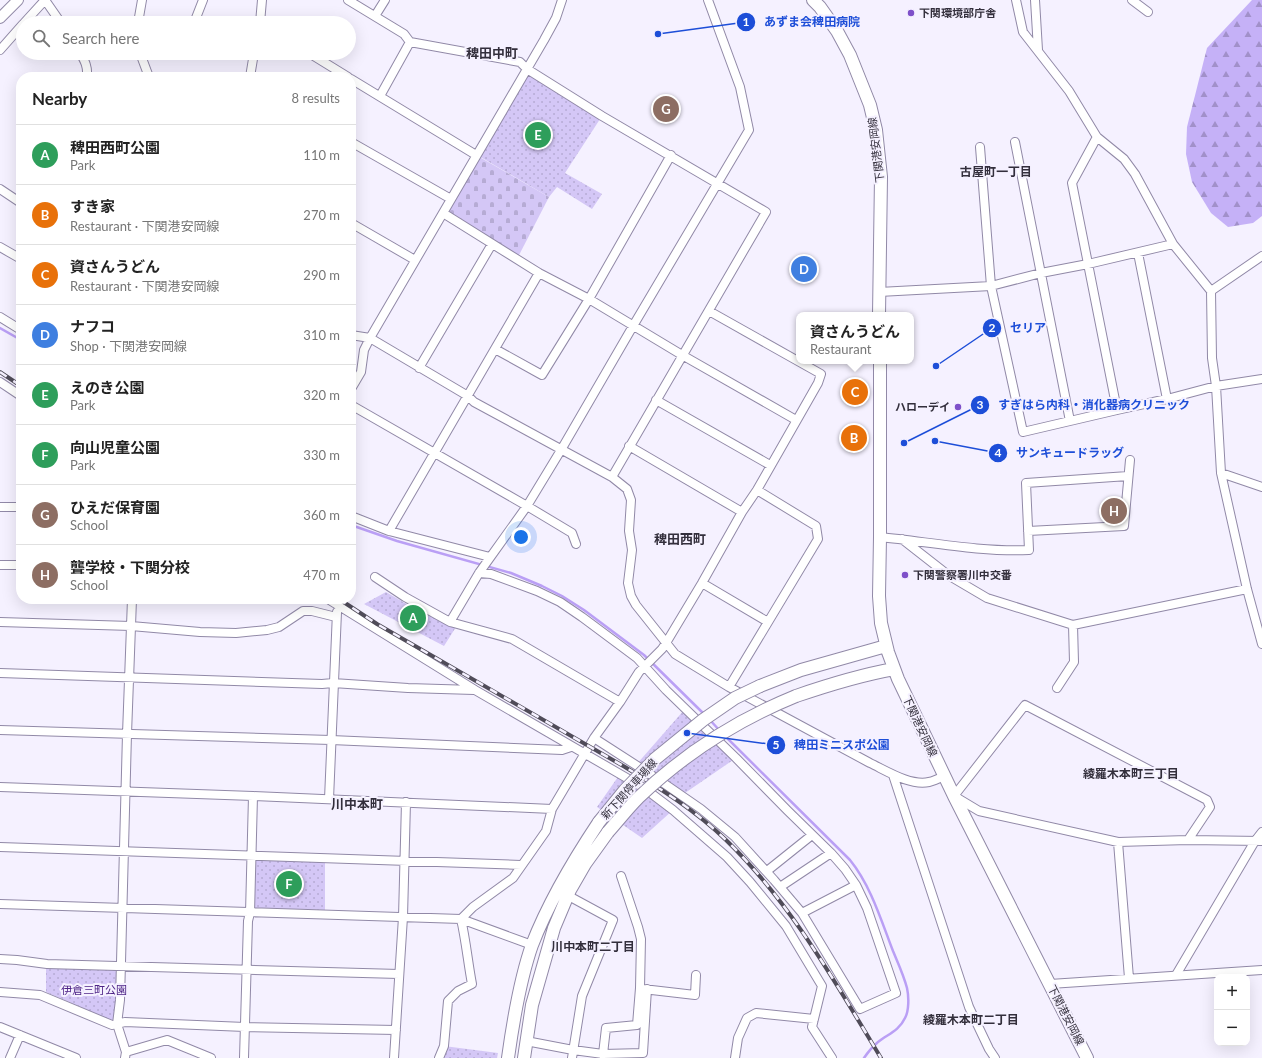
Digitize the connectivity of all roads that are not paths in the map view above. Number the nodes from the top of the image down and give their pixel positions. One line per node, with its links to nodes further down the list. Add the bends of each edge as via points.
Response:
1 (18, 0): 14 (street)
2 (45, 0): 16 (street); 17 (street)
3 (142, 0): 18 (street)
4 (203, 0): 19 (street)
5 (262, 0): 20 (street)
6 (348, 0): 21 (street)
7 (385, 0): 21 (street)
8 (562, 0): 31 (street, via 556,18)
9 (708, 0): 44 (street, via 740,87 749,130)
10 (813, 0): 62 (main road, 下関港安岡線, via 837,31 850,56 870,105 876,130 880,178)
11 (1016, 0): 26 (street, via 1023,32)
12 (1034, 0): 26 (street)
13 (1132, 0): 15 (street)
14 (4, 8): 22 (street)
15 (1148, 12)
16 (31, 16)
17 (56, 16)
18 (139, 16)
19 (197, 16)
20 (261, 16)
21 (375, 16): 24 (street, via 404,34)
22 (0, 18)
23 (16, 33): 25 (street)
24 (410, 42): 31 (street, via 520,62); 37 (street)
25 (0, 50)
26 (1038, 50): 38 (street, via 1069,92)
27 (85, 60): 32 (street)
28 (143, 60): 33 (street)
29 (253, 60): 34 (street)
30 (320, 60): 35 (street)
31 (527, 69): 42 (street); 43 (street)
32 (87, 72)
33 (148, 72)
34 (251, 72)
35 (340, 72)
36 (356, 82): 37 (street)
37 (380, 96): 42 (street)
38 (1097, 137): 51 (street, via 1124,159 1135,174); 57 (street, via 1072,183)
39 (1015, 142): 59 (street)
40 (356, 145): 46 (street)
41 (980, 147): 60 (street)
42 (476, 155): 46 (street)
43 (671, 155): 44 (street); 63 (street)
44 (718, 184): 64 (street, via 766,212); 67 (street)
45 (0, 189): 47 (street)
46 (451, 199): 48 (street)
47 (16, 200)
48 (443, 213): 50 (street); 56 (street)
49 (356, 226): 56 (street)
50 (492, 244): 58 (street); 76 (street)
51 (1173, 244): 53 (street); 61 (street)
52 (0, 247): 55 (street)
53 (1138, 253): 57 (street); 84 (street)
54 (1262, 256): 61 (street)
55 (16, 257)
56 (415, 260): 70 (street)
57 (1088, 264): 59 (street); 86 (street)
58 (539, 273): 63 (street); 71 (street)
59 (1041, 273): 60 (street); 88 (street)
60 (991, 286): 62 (street); 88 (street, via 1023,432)
61 (1211, 291): 80 (street, via 1212,358)
62 (879, 292): 65 (main road, 下関港安岡線)
63 (589, 299): 67 (street); 71 (street, via 542,375)
64 (710, 311): 72 (street); 73 (street)
65 (879, 312)
66 (0, 317): 68 (street)
67 (633, 326): 72 (street); 90 (street)
68 (16, 327)
69 (356, 336): 70 (street)
70 (370, 338): 76 (street); 78 (street, via 364,350 361,372)
71 (495, 349): 82 (street)
72 (682, 355): 83 (street); 87 (street)
73 (796, 360)
74 (803, 364): 87 (street, via 821,374)
75 (880, 364): 106 (main road, 下関港安岡線)
76 (419, 368): 82 (street)
77 (1262, 379): 80 (street)
78 (356, 380)
79 (0, 382): 81 (street)
80 (1216, 386): 84 (street); 94 (street)
81 (16, 393)
82 (468, 396): 90 (street, via 474,402); 91 (street)
83 (656, 400): 89 (street); 93 (street)
84 (1167, 400): 86 (street)
85 (356, 408): 91 (street)
86 (1117, 410): 88 (street)
87 (796, 420): 93 (street)
88 (1070, 421)
89 (629, 446): 96 (street); 102 (street)
90 (561, 450): 96 (street); 99 (street)
91 (435, 454): 99 (street); 104 (street)
92 (1130, 460): 95 (street)
93 (770, 465): 98 (street)
94 (1221, 473): 97 (street); 115 (street)
95 (1128, 476): 105 (street, via 1124,526); 105 (street, via 1026,483)
96 (612, 477): 125 (street, via 627,489 631,500 629,531 632,550 628,583 631,596)
97 (1262, 487)
98 (757, 490): 102 (street); 122 (street, via 816,526 818,539)
99 (527, 506): 108 (street, via 572,533); 109 (street)
100 (0, 507): 101 (street)
101 (16, 507)
102 (742, 512): 114 (street)
103 (356, 518): 104 (street)
104 (389, 531): 109 (street)
105 (1028, 531): 107 (street, via 1029,550 1009,551)
106 (880, 537): 107 (street); 127 (main road, 下関港安岡線, via 879,596)
107 (902, 539): 123 (street, via 948,576 987,598)
108 (576, 544)
109 (488, 558): 112 (street)
110 (0, 565): 111 (street)
111 (16, 566)
112 (480, 571): 121 (street); 128 (street, via 560,602 637,658)
113 (375, 577): 121 (street)
114 (702, 583): 122 (street); 125 (street)
115 (1247, 589): 123 (street); 126 (street)
116 (132, 604): 124 (street)
117 (335, 604): 118 (street)
118 (338, 606): 119 (street); 135 (street)
119 (336, 617): 124 (street, via 312,610 303,611 279,627 236,633); 132 (street)
120 (0, 622): 124 (street)
121 (450, 622): 136 (street, via 512,639)
122 (768, 622): 133 (street)
123 (1073, 625): 134 (street, via 1074,662)
124 (131, 626): 131 (street)
125 (666, 643): 128 (street); 133 (street, via 675,654)
126 (1262, 644)
127 (886, 646): 129 (main road, 下関港安岡線); 167 (main road, 新下関停車場線, bridge, via 801,670 760,686 735,698 703,720 655,759 625,790 579,852)
128 (648, 663): 136 (street); 153 (street, via 666,690)
129 (894, 669): 144 (main road, 下関港安岡線); 167 (main road, 新下関停車場線, bridge, via 828,685 775,704 716,737 638,798 608,832)
130 (0, 673): 131 (street)
131 (129, 677): 132 (street); 138 (street)
132 (333, 683): 135 (street); 140 (street)
133 (729, 687): 143 (street)
134 (1057, 688)
135 (475, 690): 141 (street)
136 (620, 702): 139 (street)
137 (0, 730): 138 (street)
138 (127, 734): 140 (street); 146 (street)
139 (594, 738): 142 (street); 163 (street, via 701,809 735,837)
140 (331, 740): 141 (street, via 562,750); 149 (street)
141 (571, 747): 142 (street)
142 (585, 754): 151 (street); 186 (street, via 644,788 727,857 750,882 786,926 822,986)
143 (893, 774): 144 (street, via 914,783 929,782); 206 (street, via 969,1007)
144 (944, 776): 148 (main road, 下関港安岡線)
145 (0, 787): 146 (street)
146 (126, 791): 147 (street); 158 (street)
147 (252, 796): 149 (street); 160 (street)
148 (954, 796): 154 (street, via 1025,705 1207,800 1210,808); 156 (street, via 979,811); 183 (main road, 下関港安岡線)
149 (329, 799): 150 (street)
150 (406, 802): 151 (street); 161 (street)
151 (552, 809): 162 (street, via 546,831)
152 (1262, 832): 155 (street)
153 (812, 835): 159 (street); 163 (street)
154 (1188, 840): 155 (street); 156 (street)
155 (1259, 841): 181 (street)
156 (1118, 842): 182 (street)
157 (0, 847): 158 (street)
158 (123, 851): 160 (street); 169 (street)
159 (831, 853): 165 (street); 166 (street)
160 (250, 856): 161 (street); 170 (street)
161 (404, 861): 162 (street); 172 (street)
162 (521, 865): 173 (street, via 513,878)
163 (767, 871): 166 (street)
164 (621, 876): 184 (street, via 641,939)
165 (856, 885): 171 (street); 171 (street, via 867,908 896,993 860,1009)
166 (780, 887): 171 (street)
167 (562, 893): 174 (main road, 新下関停車場線); 192 (main road, 新下関停車場線, via 532,1005); 193 (street, via 613,920 582,996)
168 (0, 904): 169 (street)
169 (122, 909): 170 (street); 176 (street)
170 (250, 913): 172 (street); 177 (street)
171 (802, 913)
172 (403, 917): 173 (street); 179 (street)
173 (461, 919): 174 (street); 201 (street, via 472,984 458,991 448,1001 444,1046)
174 (532, 945): 202 (main road, 新下関停車場線)
175 (0, 959): 176 (street)
176 (120, 967): 177 (street); 187 (street)
177 (247, 970): 179 (street); 189 (street)
178 (1262, 970): 181 (street)
179 (399, 974): 190 (street)
180 (696, 975): 184 (street, via 695,995)
181 (1176, 975): 182 (street)
182 (1129, 978): 183 (street)
183 (1050, 984): 207 (main road, 下関港安岡線)
184 (644, 989): 195 (street, via 637,1025 606,1028); 195 (street, via 643,1053)
185 (0, 992): 187 (street, via 40,995 112,1025)
186 (814, 1019): 204 (street, via 756,1013 747,1018 738,1038); 205 (street, via 812,1027)
187 (118, 1024): 189 (street, via 125,1022); 194 (street)
188 (0, 1027): 191 (street)
189 (245, 1027): 190 (street); 199 (street)
190 (396, 1030): 200 (street)
191 (20, 1035): 196 (street); 197 (street)
192 (526, 1041): 193 (street); 203 (main road, 新下関停車場線)
193 (573, 1054): 195 (street)
194 (126, 1055): 198 (street, via 167,1040)
195 (603, 1056)
196 (10, 1058)
197 (76, 1058)
198 (211, 1058)
199 (244, 1058)
200 (394, 1058)
201 (440, 1058)
202 (508, 1058)
203 (524, 1058)
204 (735, 1058)
205 (832, 1058)
206 (995, 1058)
207 (1087, 1058)

